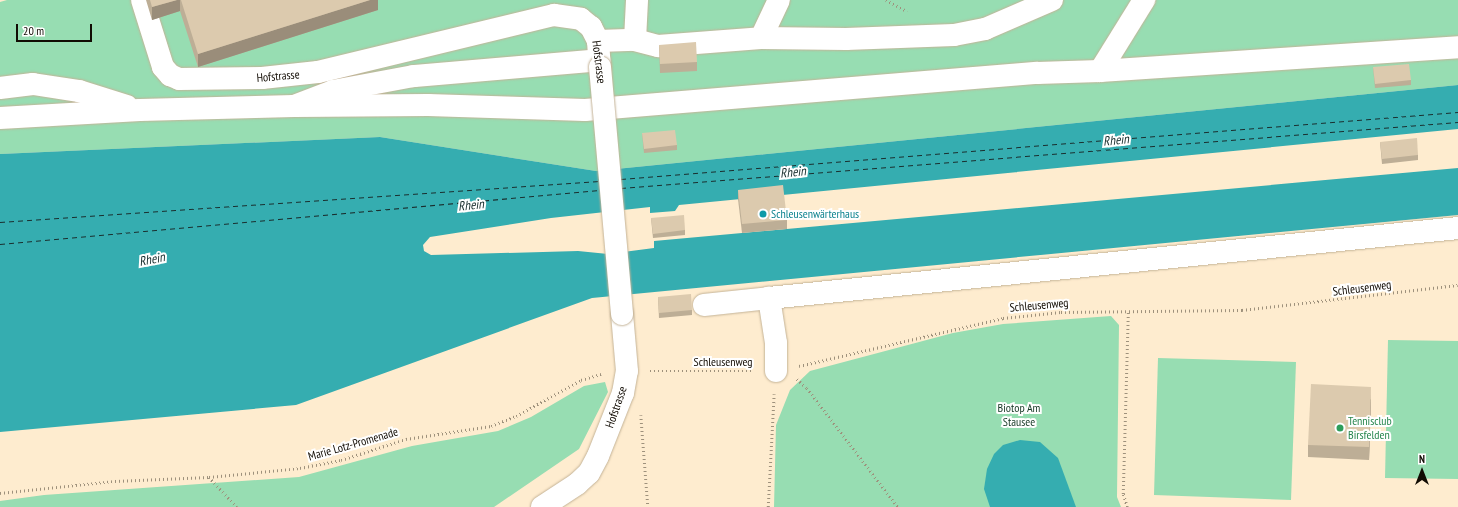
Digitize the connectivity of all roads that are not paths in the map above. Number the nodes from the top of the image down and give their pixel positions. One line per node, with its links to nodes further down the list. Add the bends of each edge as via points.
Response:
1 (637, 0): 7 (street)
2 (779, 0): 6 (street)
3 (1052, 0): 6 (street, via 984,29 954,35 846,39)
4 (1144, 0): 10 (street)
5 (143, 2): 9 (street, Hofstrasse, via 163,67 170,75 179,79 262,78 318,72 554,15 581,19 591,27)
6 (761, 38): 7 (street, via 658,46)
7 (635, 40): 9 (street)
8 (1458, 47): 10 (street)
9 (599, 56): 12 (street, via 414,76 333,91); 19 (street, Hofstrasse, bridge, via 627,371 623,393 589,473)
10 (1100, 70): 12 (street, via 866,86 585,110 428,105)
11 (0, 88): 13 (street, via 34,84 79,91)
12 (294, 106): 13 (street)
13 (140, 110): 14 (street)
14 (0, 118)
15 (1458, 228): 16 (street)
16 (769, 298): 17 (street); 18 (street)
17 (704, 305)
18 (781, 370)
19 (542, 507)

